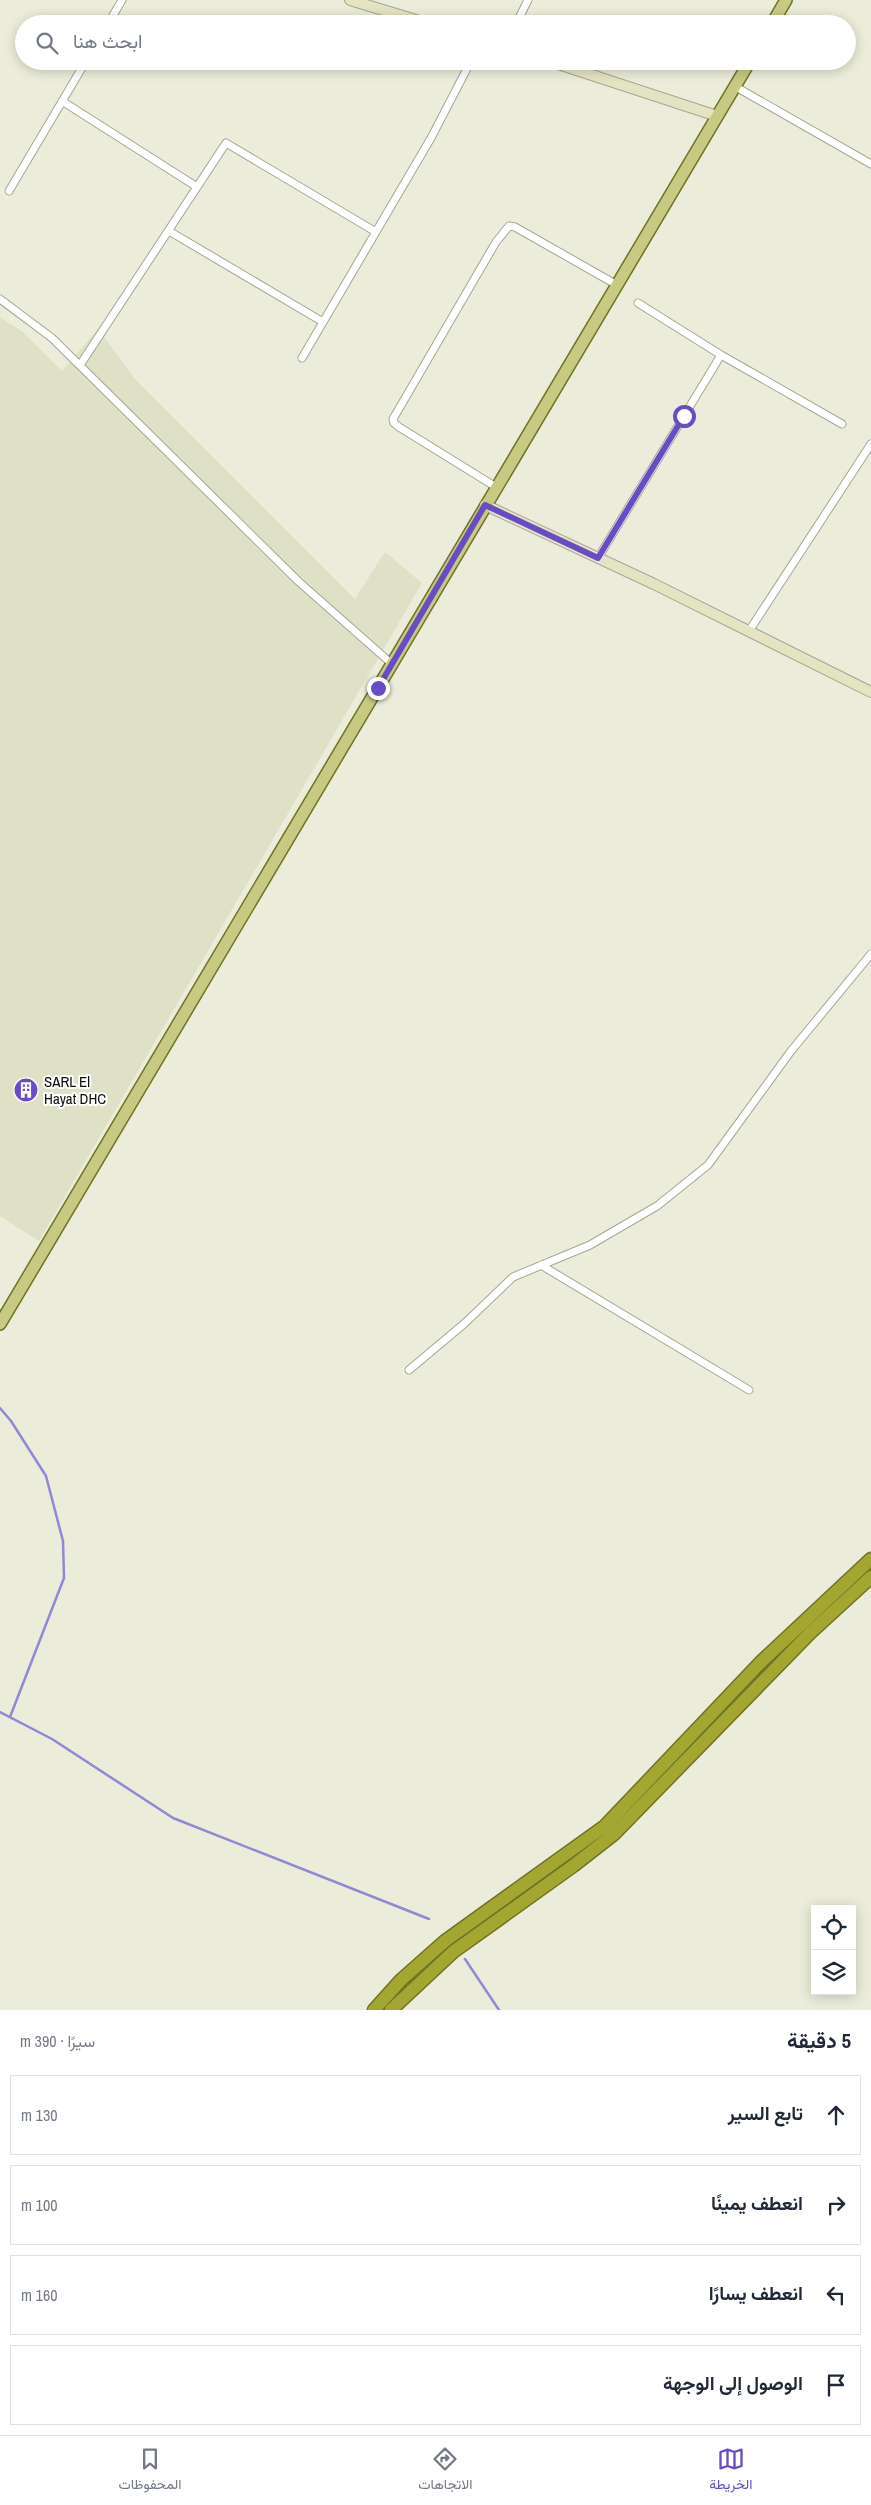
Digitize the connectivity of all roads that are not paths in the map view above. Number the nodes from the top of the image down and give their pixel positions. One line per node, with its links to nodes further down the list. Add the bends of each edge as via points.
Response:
1 (122, 0): 5 (street)
2 (350, 0): 6 (main road)
3 (528, 0): 7 (street)
4 (786, 0): 8 (main road)
5 (113, 15)
6 (399, 15)
7 (520, 15)
8 (777, 15)
9 (81, 70): 14 (street)
10 (466, 70): 20 (street)
11 (577, 70): 15 (main road)
12 (745, 70): 13 (main road)
13 (736, 87): 15 (main road); 16 (street)
14 (62, 101): 17 (street); 18 (street)
15 (718, 116): 21 (main road)
16 (871, 164)
17 (197, 187): 19 (street); 20 (street, via 226,143)
18 (9, 191)
19 (169, 230): 24 (street); 27 (street)
20 (376, 232): 24 (street)
21 (617, 285): 30 (main road); 30 (street, via 515,226 510,226 496,242 393,418 399,427)
22 (0, 299): 27 (street, via 46,332)
23 (638, 303): 25 (street)
24 (323, 322): 26 (street)
25 (721, 356): 28 (street); 32 (street)
26 (302, 358)
27 (80, 365): 34 (street, via 298,582)
28 (842, 424)
29 (871, 444): 33 (street)
30 (496, 487): 31 (main road)
31 (485, 505): 32 (main road); 34 (main road)
32 (598, 558): 33 (main road)
33 (749, 631): 35 (main road)
34 (392, 664): 38 (main road)
35 (871, 692)
36 (871, 954): 37 (street, via 791,1051 708,1165 656,1206 590,1245)
37 (541, 1265): 39 (street, via 513,1277 466,1323); 40 (street)
38 (0, 1324)
39 (409, 1370)
40 (749, 1390)
41 (871, 1559): 43 (highway, via 776,1648 605,1826 445,1941 401,1980)
42 (871, 1577): 44 (highway, via 810,1633 614,1834 453,1952)
43 (374, 2010)
44 (392, 2010)

